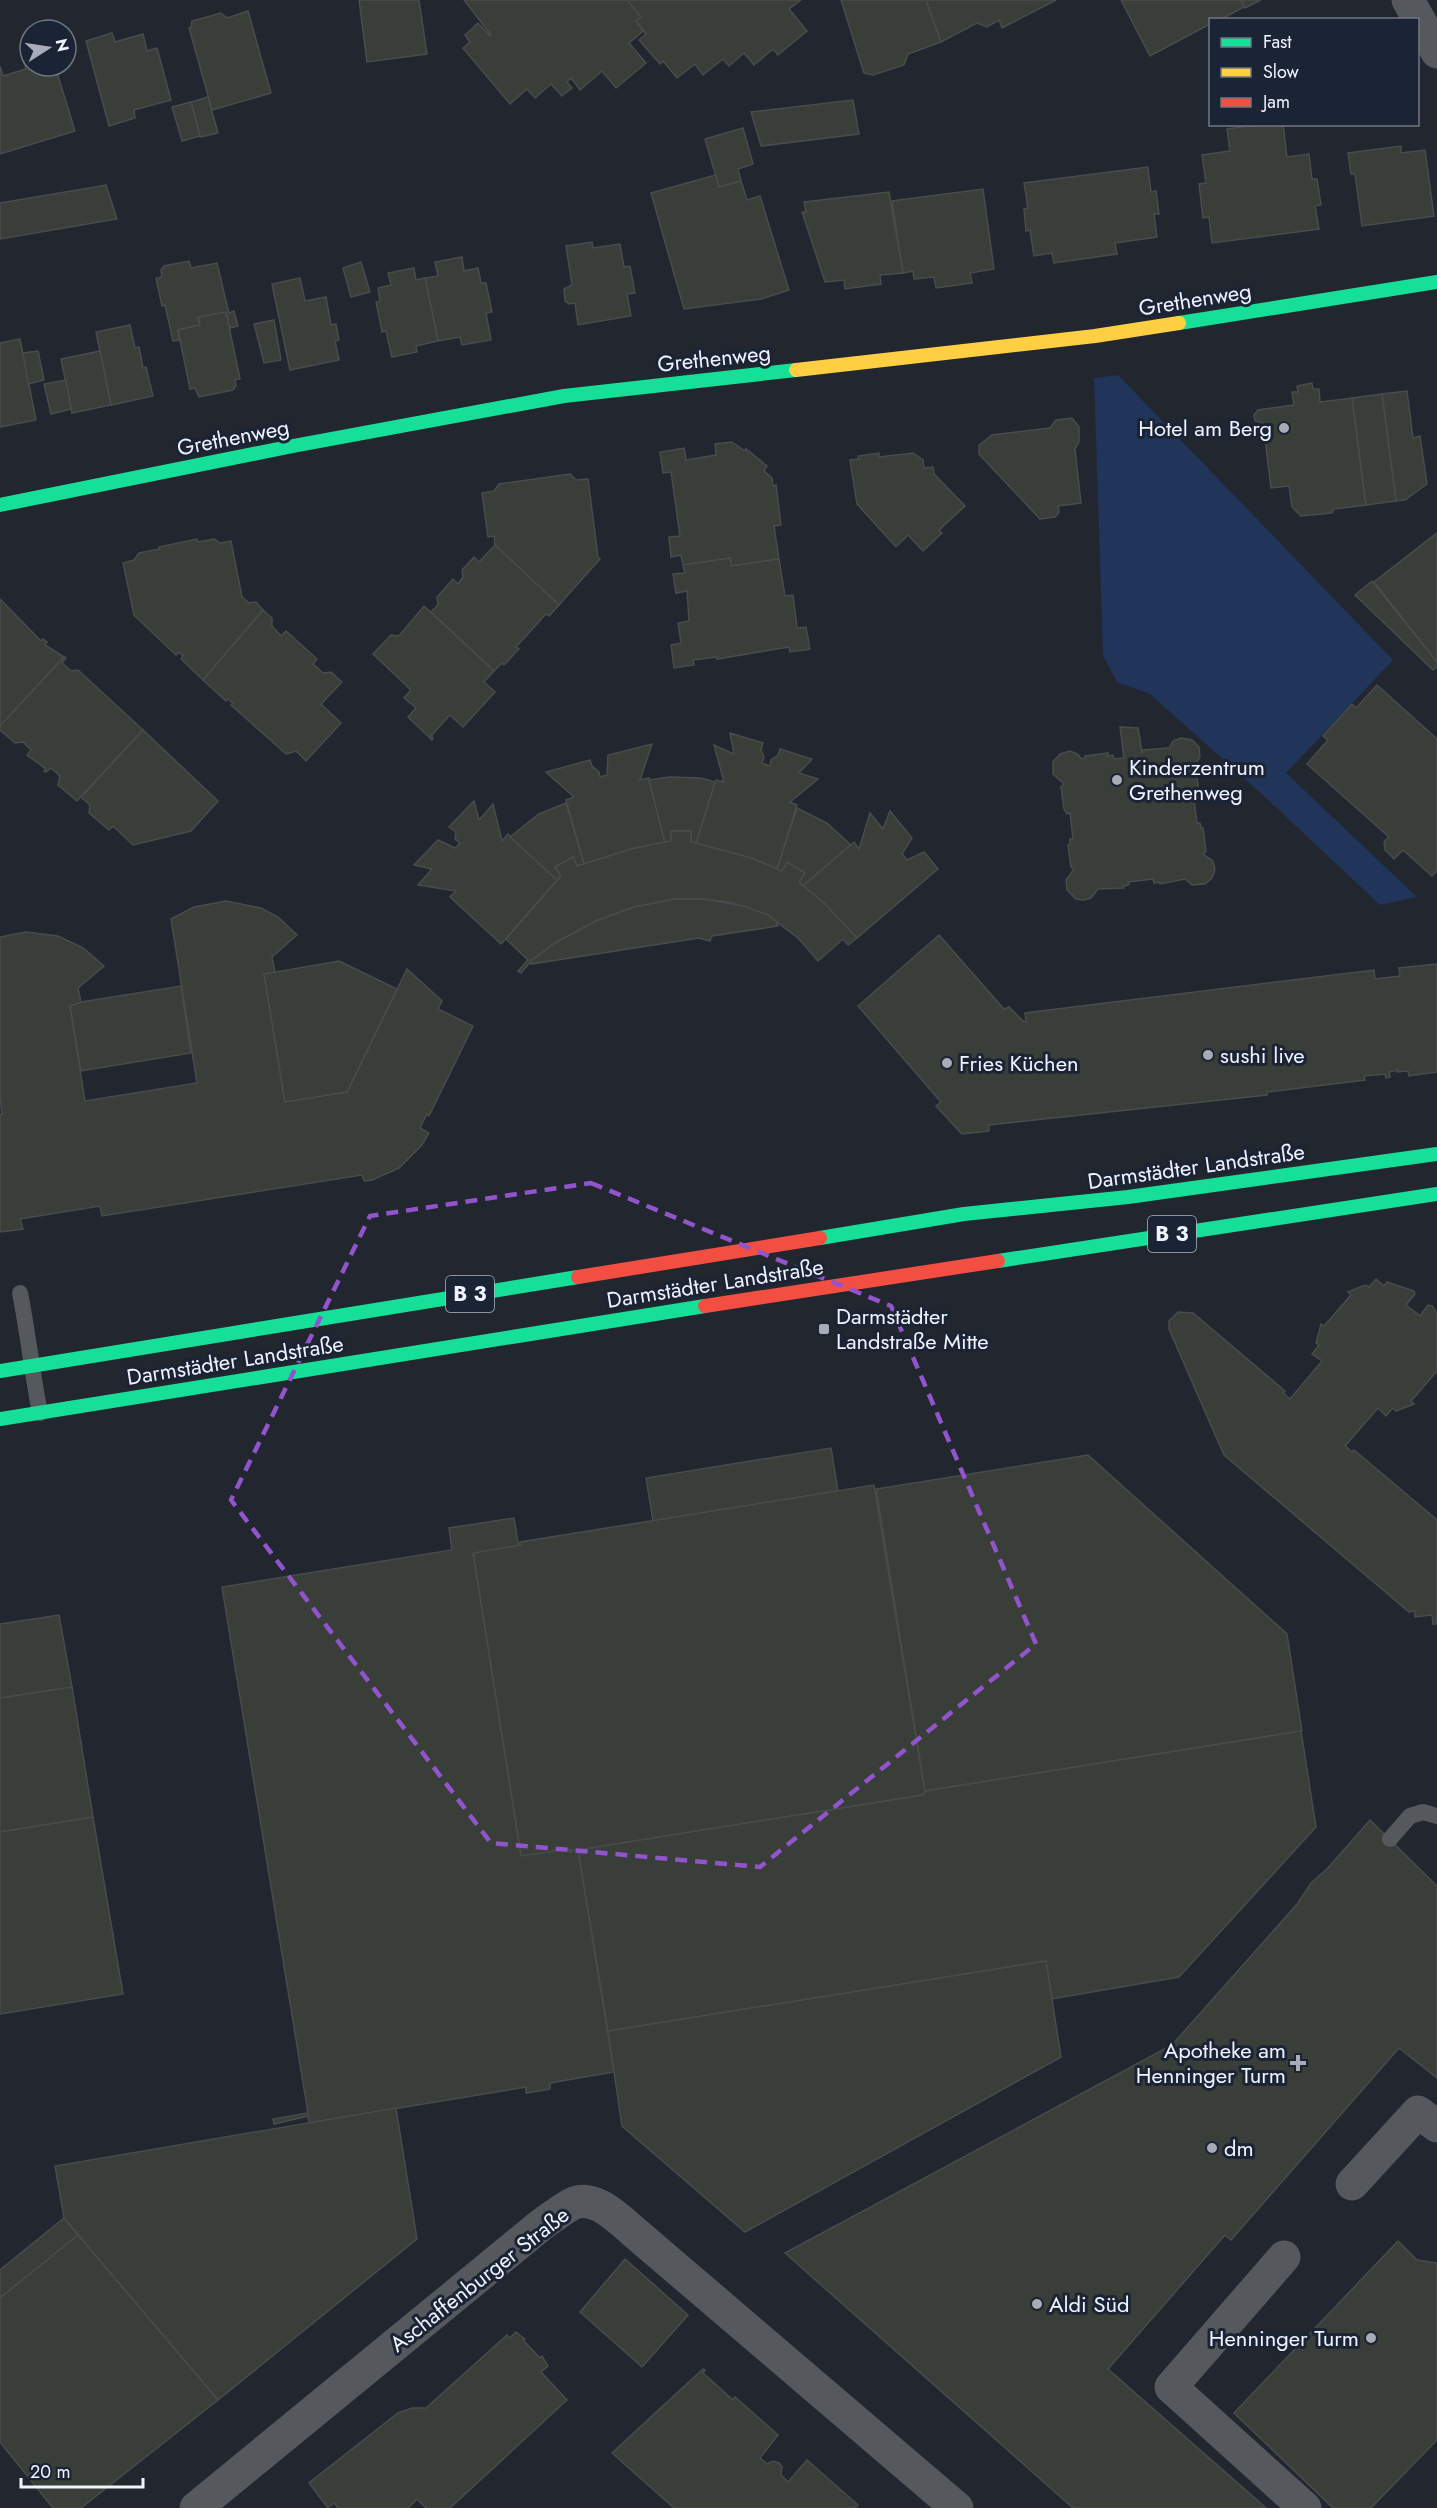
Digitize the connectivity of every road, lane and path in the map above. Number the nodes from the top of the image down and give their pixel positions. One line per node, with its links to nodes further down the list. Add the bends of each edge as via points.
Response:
1 (1408, 0): 2 (street)
2 (1418, 18)
3 (1419, 20): 4 (street)
4 (1437, 52)
5 (1437, 282): 6 (main road, Grethenweg, via 1095,336 564,396)
6 (0, 504)
7 (1437, 1154): 10 (main road, Darmstädter Landstraße / B 3, via 1128,1197 964,1214)
8 (1437, 1194): 12 (main road, Darmstädter Landstraße / B 3, via 810,1289)
9 (20, 1293): 10 (lane)
10 (30, 1365): 11 (main road, Darmstädter Landstraße / B 3); 12 (lane)
11 (0, 1371)
12 (40, 1413): 13 (main road, Darmstädter Landstraße / B 3)
13 (0, 1419)
14 (1437, 1816): 15 (lane, via 1423,1812 1410,1816)
15 (1390, 1839)
16 (1437, 2126): 17 (street, via 1419,2112)
17 (1352, 2184)
18 (1284, 2257): 21 (street, via 1171,2387)
19 (196, 2508): 20 (street, Aschaffenburger Straße, via 541,2225 572,2204 584,2202 596,2203 634,2232)
20 (957, 2508)
21 (1305, 2508)

